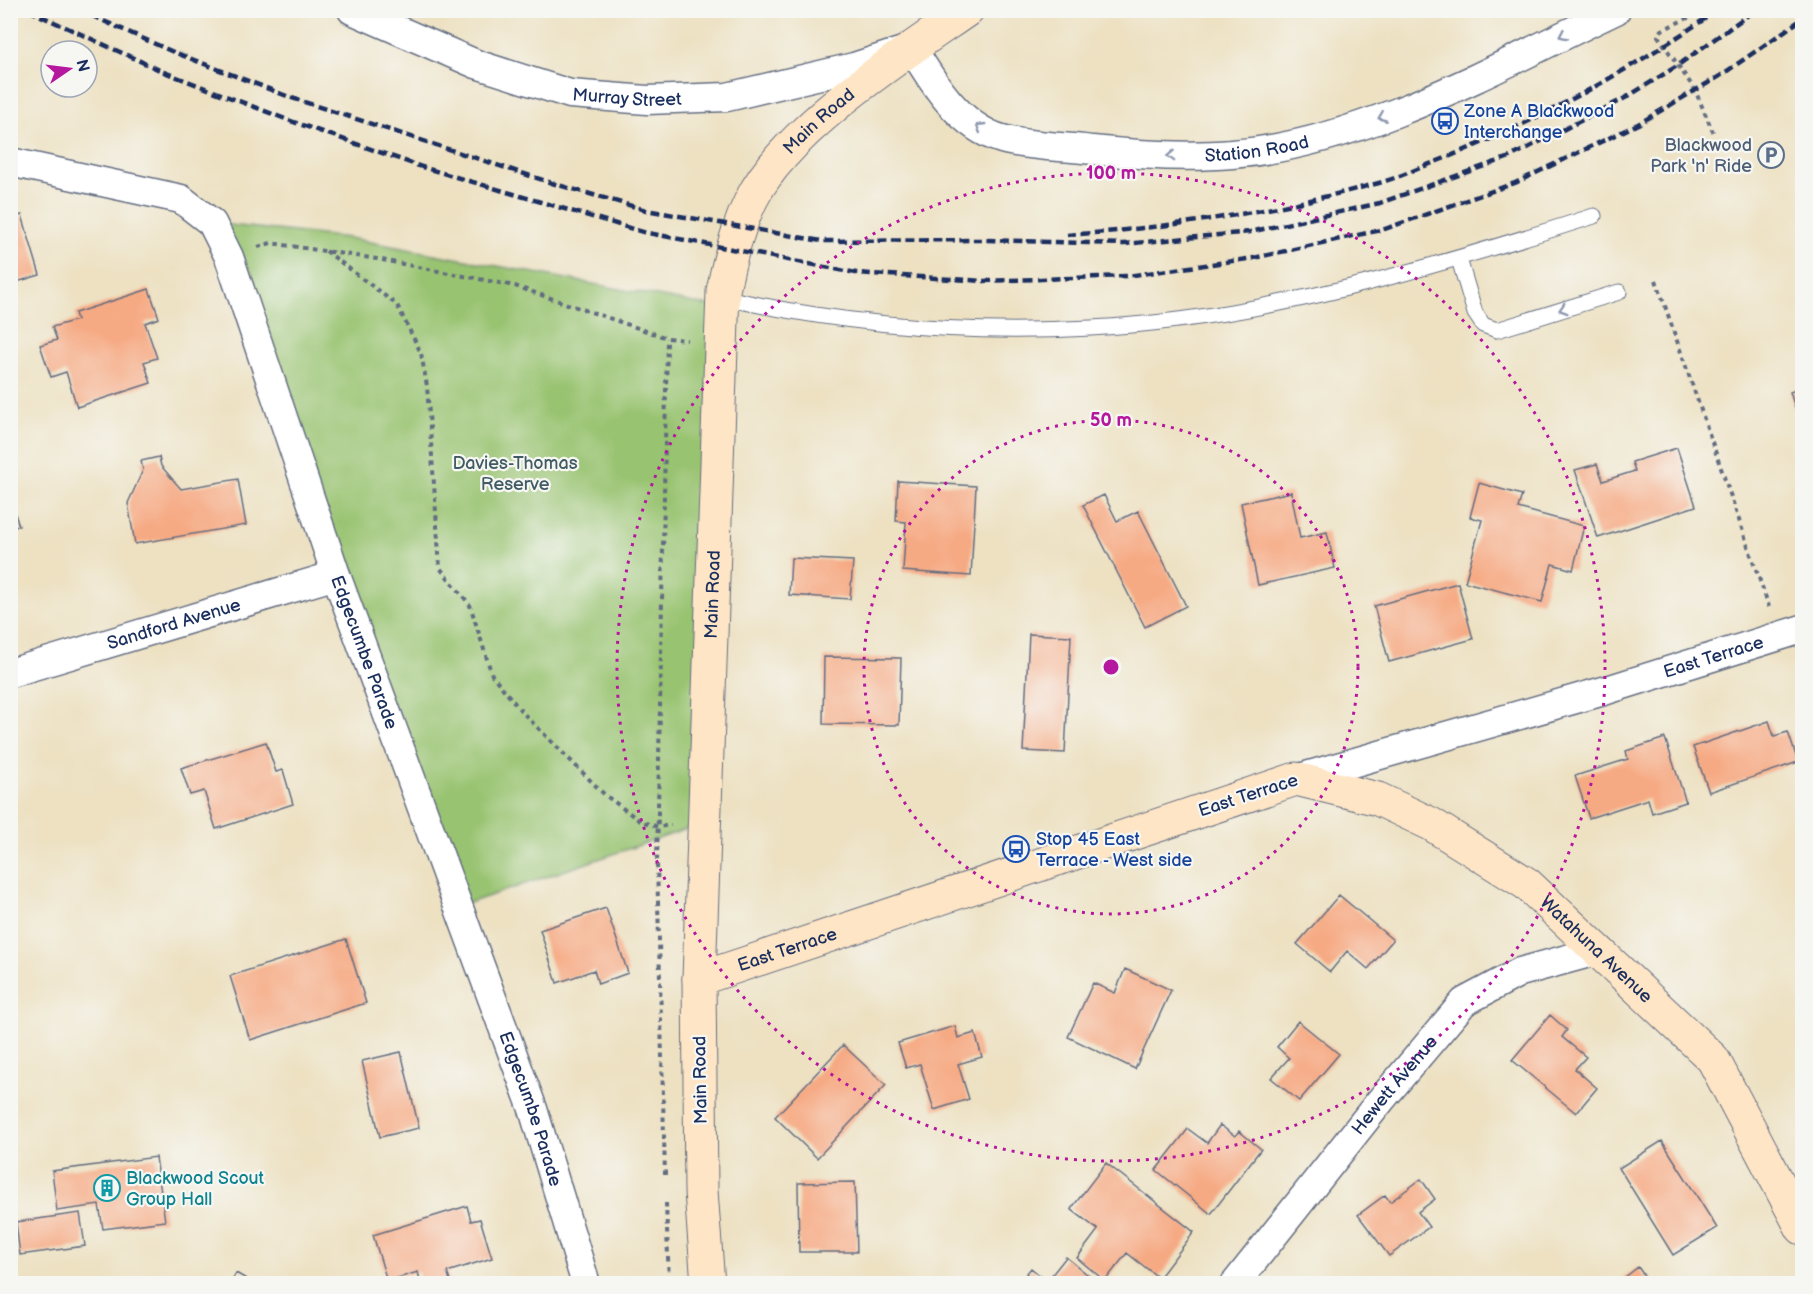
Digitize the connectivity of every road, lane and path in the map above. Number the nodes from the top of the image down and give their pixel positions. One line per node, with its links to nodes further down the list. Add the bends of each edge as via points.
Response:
1 (352, 10): 5 (street, Murray Street, via 476,64 570,94 647,100 727,97 854,67)
2 (967, 10): 5 (main road, Main Road)
3 (1616, 10): 5 (street, Station Road, one-way to 5, via 1374,121 1311,141 1233,154 1152,157 1001,139 975,124 938,92)
4 (1705, 10): 6 (path, via 1662,30 1658,36 1695,90)
5 (912, 48): 14 (main road, Main Road, via 805,130 766,175 751,199 731,250)
6 (1713, 132)
7 (10, 162): 10 (street, Edgecumbe Parade, via 181,199 212,223)
8 (1594, 216): 11 (lane)
9 (326, 251): 10 (path, via 271,243); 15 (path, via 515,286); 22 (path, via 397,305 421,353 427,386 440,568 470,605 492,675 522,712 605,795 640,821)
10 (229, 257): 17 (street, Edgecumbe Parade)
11 (1459, 259): 13 (lane, one-way to 11, via 1497,330 1483,325 1475,313); 14 (lane, via 1220,313 1093,328 997,331 880,324 780,310)
12 (1656, 280): 18 (path)
13 (1619, 292)
14 (722, 297): 16 (main road, Main Road)
15 (667, 338): 16 (path); 22 (path)
16 (719, 342): 21 (main road, Main Road)
17 (336, 575): 19 (street, Sandford Avenue); 28 (street, Edgecumbe Parade, via 530,1098)
18 (1791, 632): 20 (street, East Terrace, via 1607,690)
19 (10, 673)
20 (1296, 779): 23 (main road, Watahuna Avenue, via 1378,799 1431,824 1527,884); 24 (main road, East Terrace)
21 (705, 823): 22 (path); 24 (main road, Main Road)
22 (658, 826): 25 (path)
23 (1600, 950): 27 (main road, Watahuna Avenue, via 1713,1059); 31 (street, Hewett Avenue, via 1520,972 1464,1002)
24 (699, 979): 30 (main road, Main Road, via 701,1191)
25 (665, 1181)
26 (665, 1192): 29 (path)
27 (1803, 1228)
28 (586, 1284)
29 (669, 1284)
30 (708, 1284)
31 (1235, 1284)

